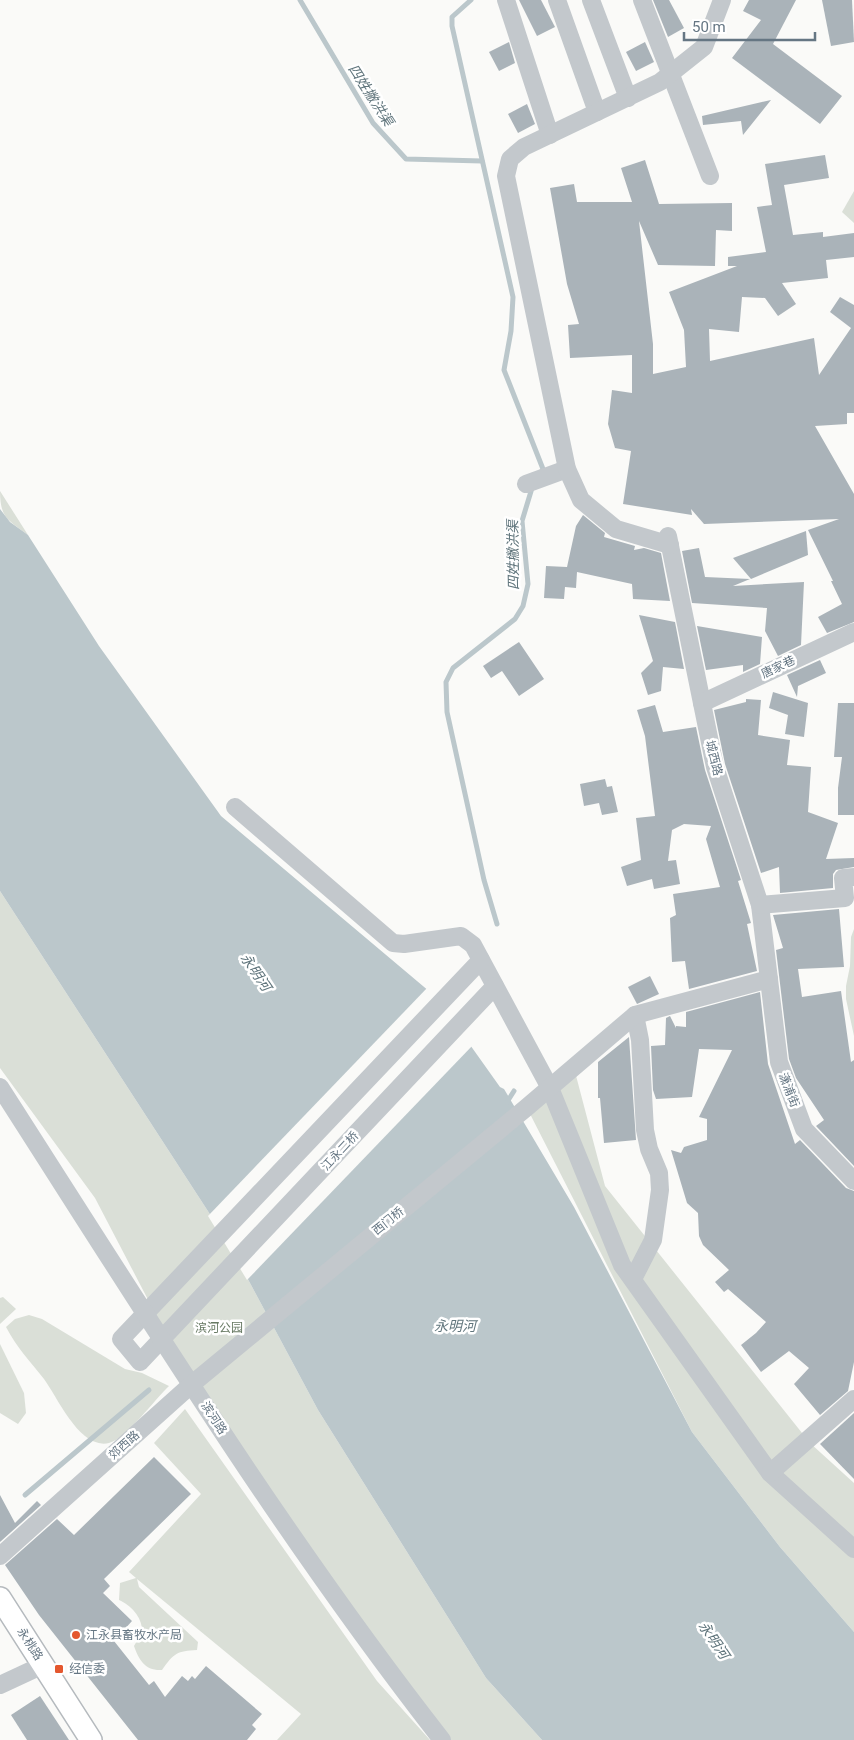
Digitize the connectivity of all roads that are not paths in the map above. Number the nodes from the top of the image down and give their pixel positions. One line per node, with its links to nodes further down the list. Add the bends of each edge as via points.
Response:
1 (506, 0): 9 (street)
2 (557, 0): 8 (street)
3 (591, 0): 7 (street)
4 (642, 0): 6 (street)
5 (722, 0): 6 (street, via 704,47)
6 (665, 79): 7 (street); 10 (street)
7 (628, 98): 8 (street)
8 (597, 112): 9 (street)
9 (550, 135): 11 (street, via 510,159 506,176)
10 (710, 176)
11 (559, 472): 12 (street); 14 (street, 城西路, via 581,500 616,529 669,540)
12 (526, 484)
13 (854, 632): 14 (street, 唐家巷)
14 (702, 703): 17 (street, 城西路, via 715,767)
15 (234, 807): 18 (street, via 393,943 461,936 473,945)
16 (854, 877): 17 (street, via 843,878 845,898)
17 (760, 905): 19 (street, 城西路)
18 (481, 960): 20 (street); 26 (street)
19 (769, 978): 21 (street); 24 (street, 潇浦街, via 779,1062 804,1129)
20 (495, 986): 23 (street); 28 (street, 江永二桥)
21 (635, 1014): 23 (street, 西门桥); 25 (street, via 640,1040 644,1122 648,1149 659,1173 660,1190 653,1240)
22 (0, 1087): 26 (street, 滨河路)
23 (550, 1088): 25 (street, via 622,1265); 27 (street, 西门桥)
24 (854, 1181)
25 (632, 1279): 31 (street)
26 (146, 1313): 28 (street, 滨河路); 28 (street, 江永二桥, via 121,1340 140,1362)
27 (250, 1334): 29 (street, 郊西路)
28 (162, 1339): 29 (street, 滨河路)
29 (192, 1384): 33 (street, 郊西路); 38 (street, 滨河路, via 279,1517)
30 (854, 1399): 31 (street)
31 (770, 1473): 32 (street)
32 (854, 1549)
33 (0, 1556)
34 (0, 1598): 35 (main road, 永桃路)
35 (44, 1665): 36 (street); 37 (main road, 永桃路)
36 (0, 1685)
37 (92, 1740)
38 (442, 1740)

